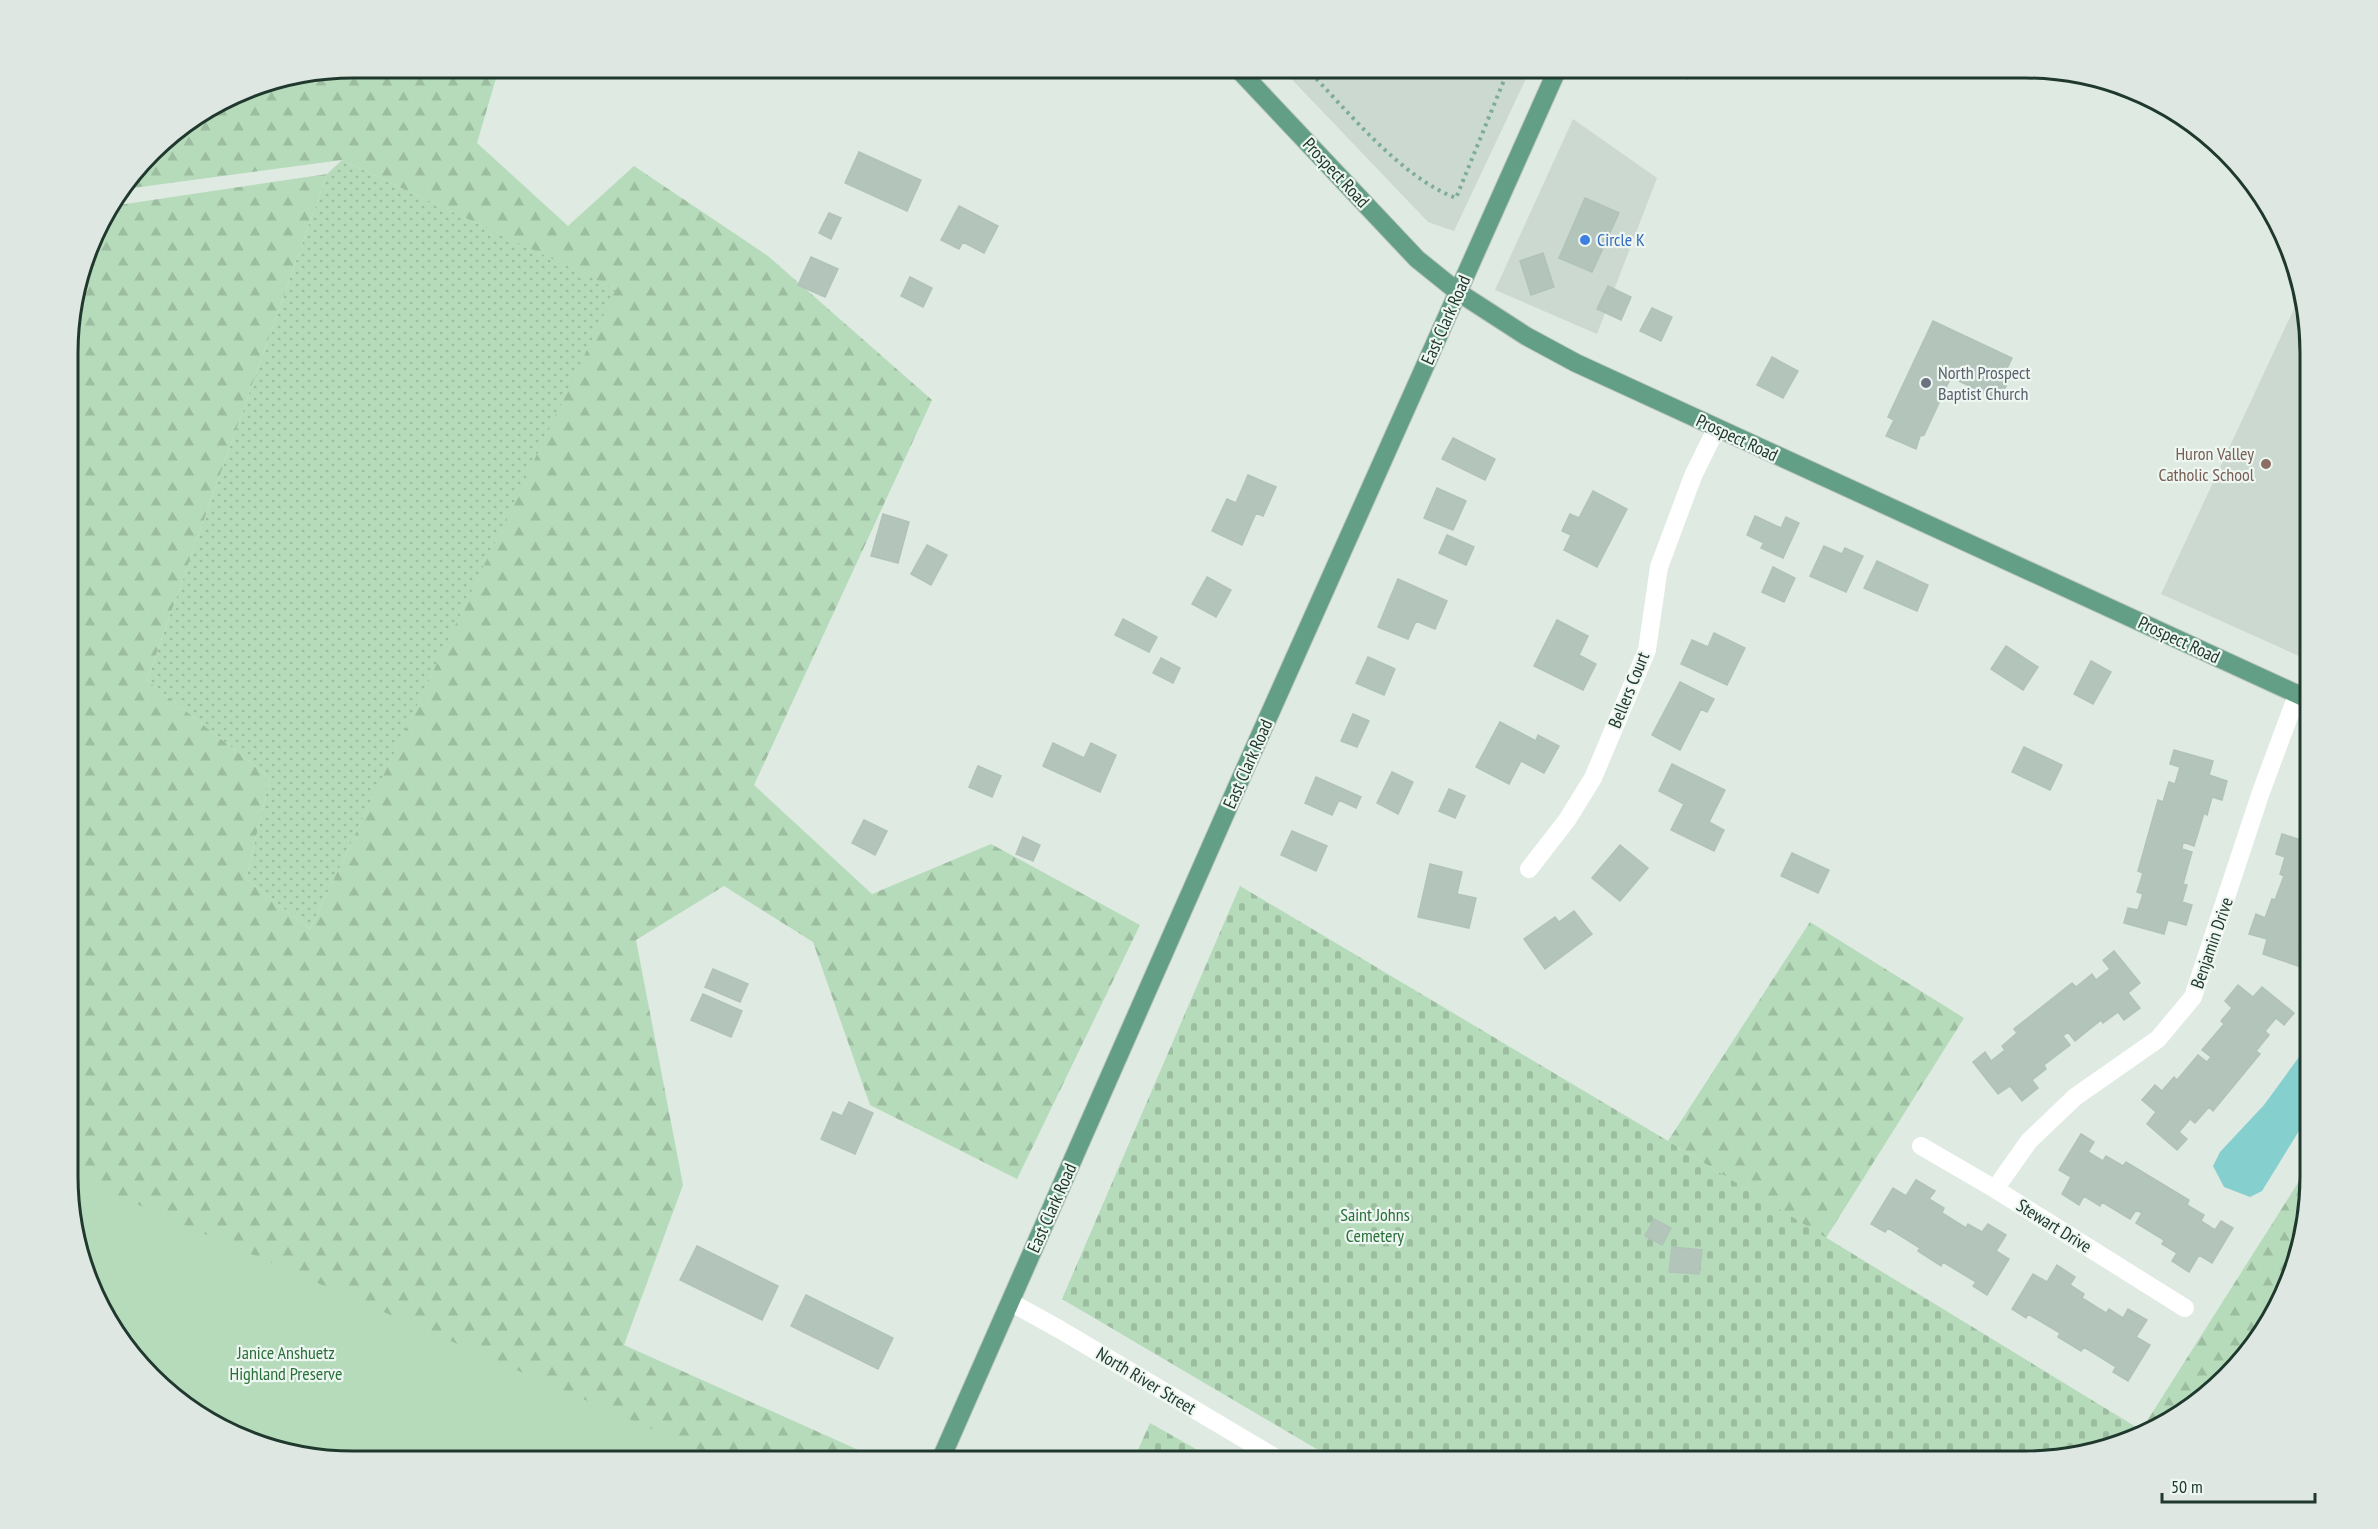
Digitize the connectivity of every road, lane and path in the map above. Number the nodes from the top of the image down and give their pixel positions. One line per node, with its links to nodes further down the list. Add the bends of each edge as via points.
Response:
1 (1246, 78): 5 (main road, Prospect Road, via 1417,258)
2 (1316, 78): 3 (path, via 1407,171 1456,198)
3 (1505, 78)
4 (1554, 78): 5 (main road, East Clark Road)
5 (1458, 292): 6 (main road, Prospect Road, via 1576,363); 12 (main road, East Clark Road)
6 (1716, 429): 7 (main road, Prospect Road); 9 (street, Bellers Court, via 1693,476 1659,567 1647,650 1593,778)
7 (2300, 696)
8 (2300, 707): 11 (street, Benjamin Drive, via 2261,792 2193,997 2158,1039 2075,1097 2029,1141)
9 (1529, 869)
10 (1922, 1146): 11 (street, Stewart Drive)
11 (1995, 1189): 13 (street, Stewart Drive)
12 (1010, 1302): 14 (main road, East Clark Road); 15 (street, North River Street)
13 (2185, 1308)
14 (944, 1451)
15 (1264, 1451)

